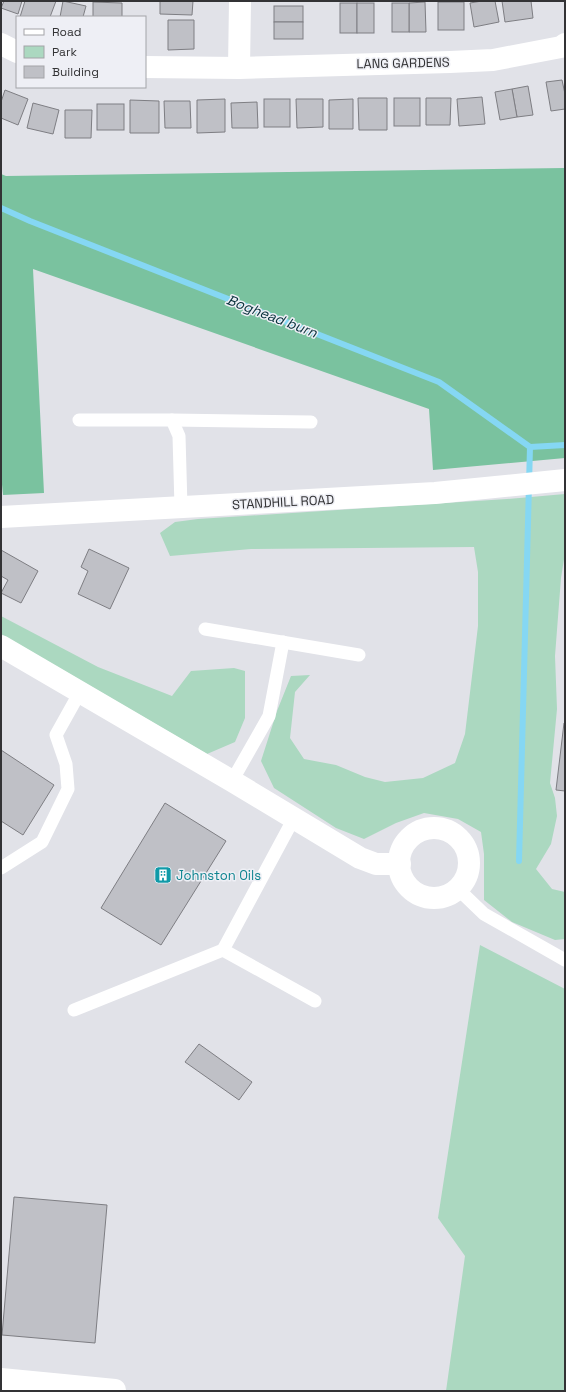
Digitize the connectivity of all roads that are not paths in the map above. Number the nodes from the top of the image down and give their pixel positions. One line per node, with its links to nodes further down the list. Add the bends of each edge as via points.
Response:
1 (240, 1): 6 (street)
2 (1, 44): 4 (street)
3 (565, 44): 6 (street, LANG GARDENS, via 561,47 492,60)
4 (16, 52)
5 (146, 67): 6 (street, LANG GARDENS)
6 (239, 68)
7 (79, 420): 8 (lane)
8 (172, 420): 9 (lane); 11 (lane, via 179,436)
9 (311, 422)
10 (565, 480): 11 (street, STANDHILL ROAD, via 435,493)
11 (181, 507): 12 (street, STANDHILL ROAD)
12 (1, 517)
13 (205, 629): 14 (lane)
14 (283, 642): 16 (lane); 18 (lane, via 269,716)
15 (1, 646): 17 (street)
16 (359, 655)
17 (80, 692): 18 (street); 21 (lane, via 56,735 66,764 68,789 42,842)
18 (232, 780): 19 (street)
19 (294, 818): 20 (street, via 360,858 376,864); 23 (lane)
20 (400, 864): 22 (street, via 404,881 422,896 444,897); 22 (street, via 404,846 419,832 441,829 452,833 467,851 469,862 468,873)
21 (1, 868)
22 (458, 889): 24 (lane, via 484,914)
23 (223, 950): 25 (lane); 26 (lane)
24 (565, 960)
25 (315, 1001)
26 (74, 1010)
27 (1, 1380): 28 (street)
28 (115, 1390)

